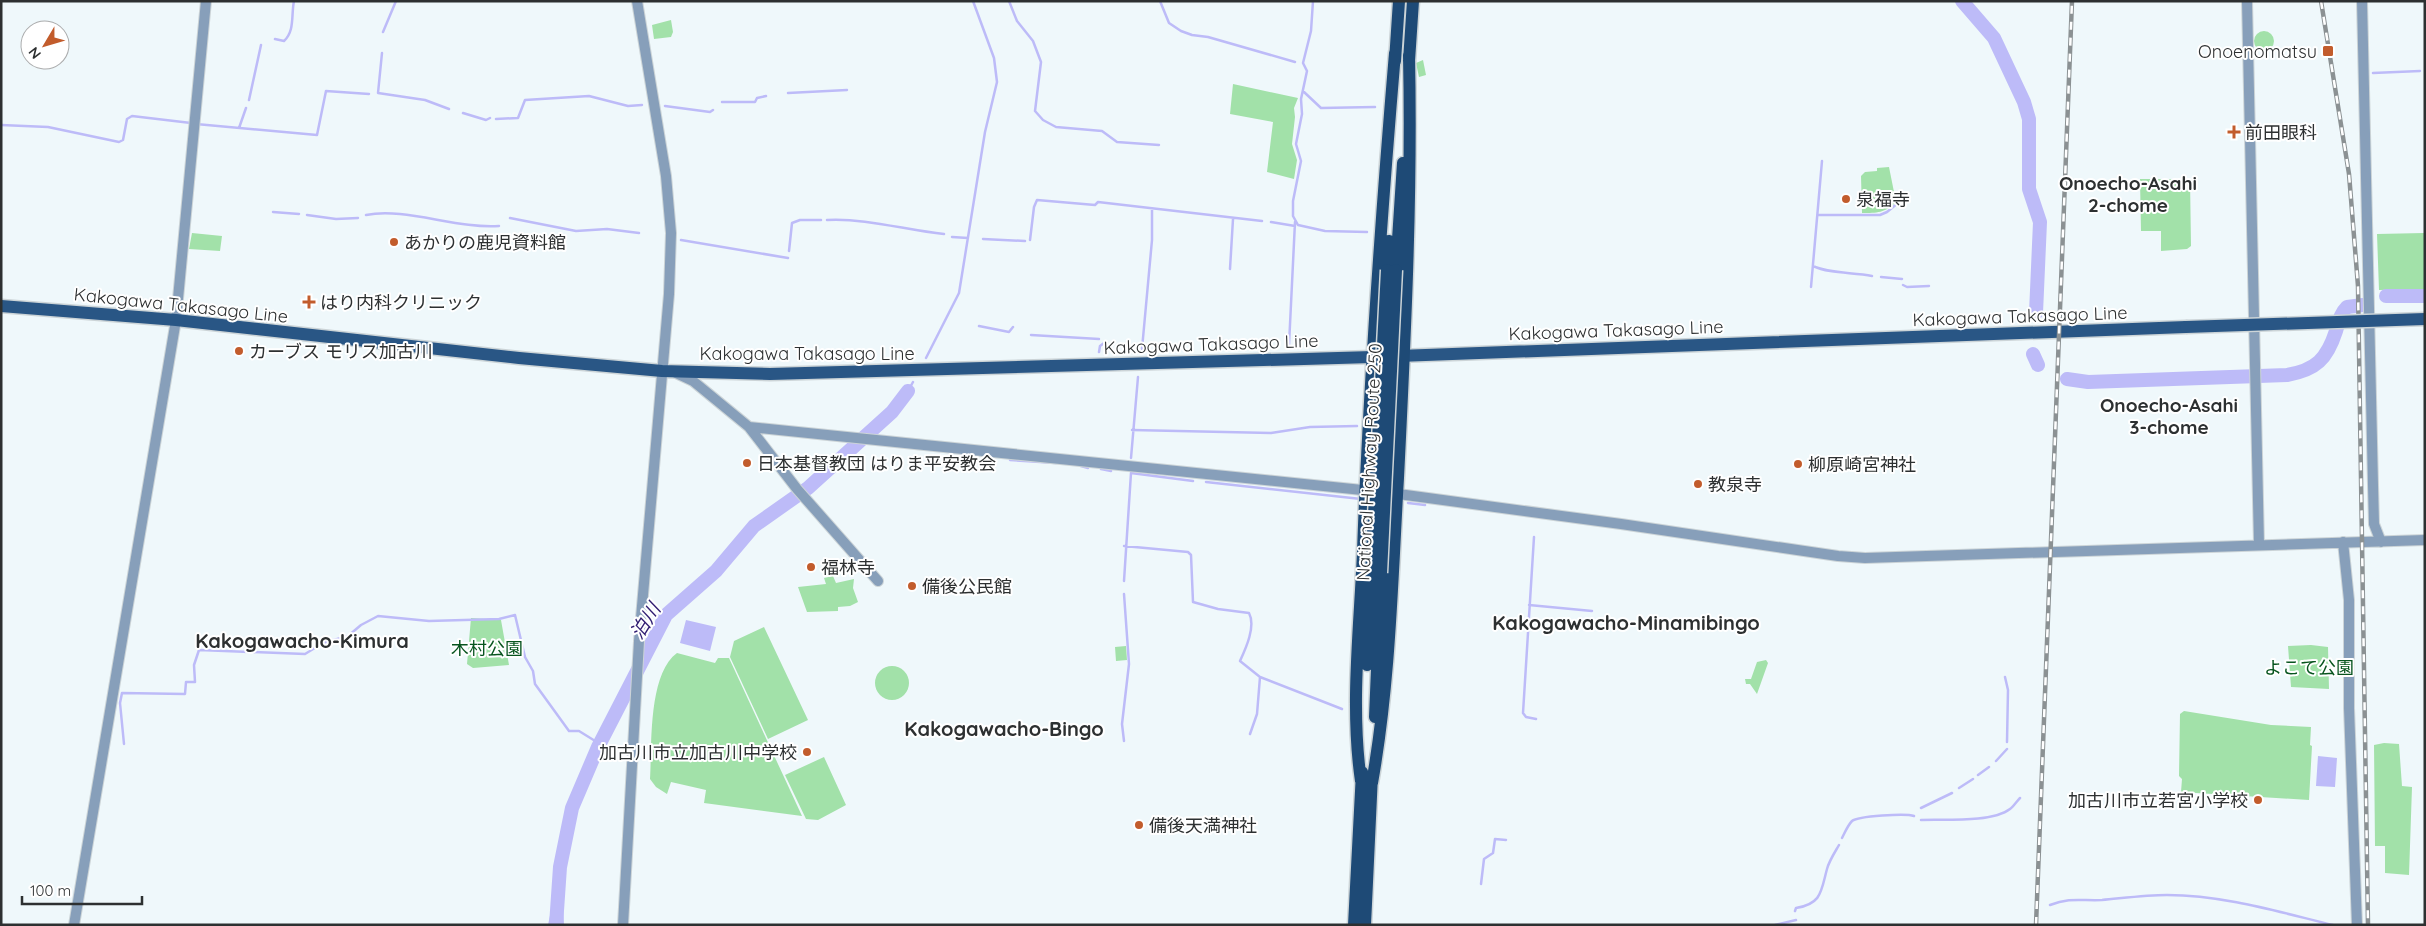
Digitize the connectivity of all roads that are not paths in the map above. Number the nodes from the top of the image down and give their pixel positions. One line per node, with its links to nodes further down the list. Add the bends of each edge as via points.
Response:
1 (206, 1): 12 (street)
2 (637, 1): 15 (street, via 666,176 671,233)
3 (1399, 1): 7 (highway, National Highway Route 250)
4 (1413, 1): 8 (highway, National Highway Route 250)
5 (2248, 1): 22 (street)
6 (2362, 1): 21 (street, via 2374,524)
7 (1395, 53): 9 (highway, National Highway Route 250); 14 (highway)
8 (1409, 55): 9 (highway, National Highway Route 250); 13 (highway, via 1411,153)
9 (1392, 270): 24 (highway, National Highway Route 250, bridge)
10 (1, 306): 12 (main road, Kakogawa Takasago Line)
11 (2425, 319): 13 (main road, Kakogawa Takasago Line, bridge)
12 (176, 320): 15 (main road, Kakogawa Takasago Line); 25 (street)
13 (1404, 354): 14 (main road, Kakogawa Takasago Line); 18 (highway)
14 (1372, 357): 15 (main road, Kakogawa Takasago Line, via 770,374); 17 (highway)
15 (662, 371): 16 (street, via 693,381); 26 (street, via 639,655)
16 (749, 427): 17 (street); 23 (street, via 800,492)
17 (1365, 491): 18 (street); 24 (highway, via 1356,717)
18 (1397, 494): 22 (street, via 1865,558); 24 (highway, via 1382,727)
19 (2425, 540): 21 (street)
20 (2343, 542): 21 (street); 22 (street); 29 (street, via 2349,600)
21 (2381, 542)
22 (2259, 545)
23 (878, 581)
24 (1367, 782): 27 (highway, National Highway Route 250); 28 (highway, National Highway Route 250)
25 (74, 925)
26 (623, 925)
27 (1354, 925)
28 (1365, 925)
29 (2356, 925)

